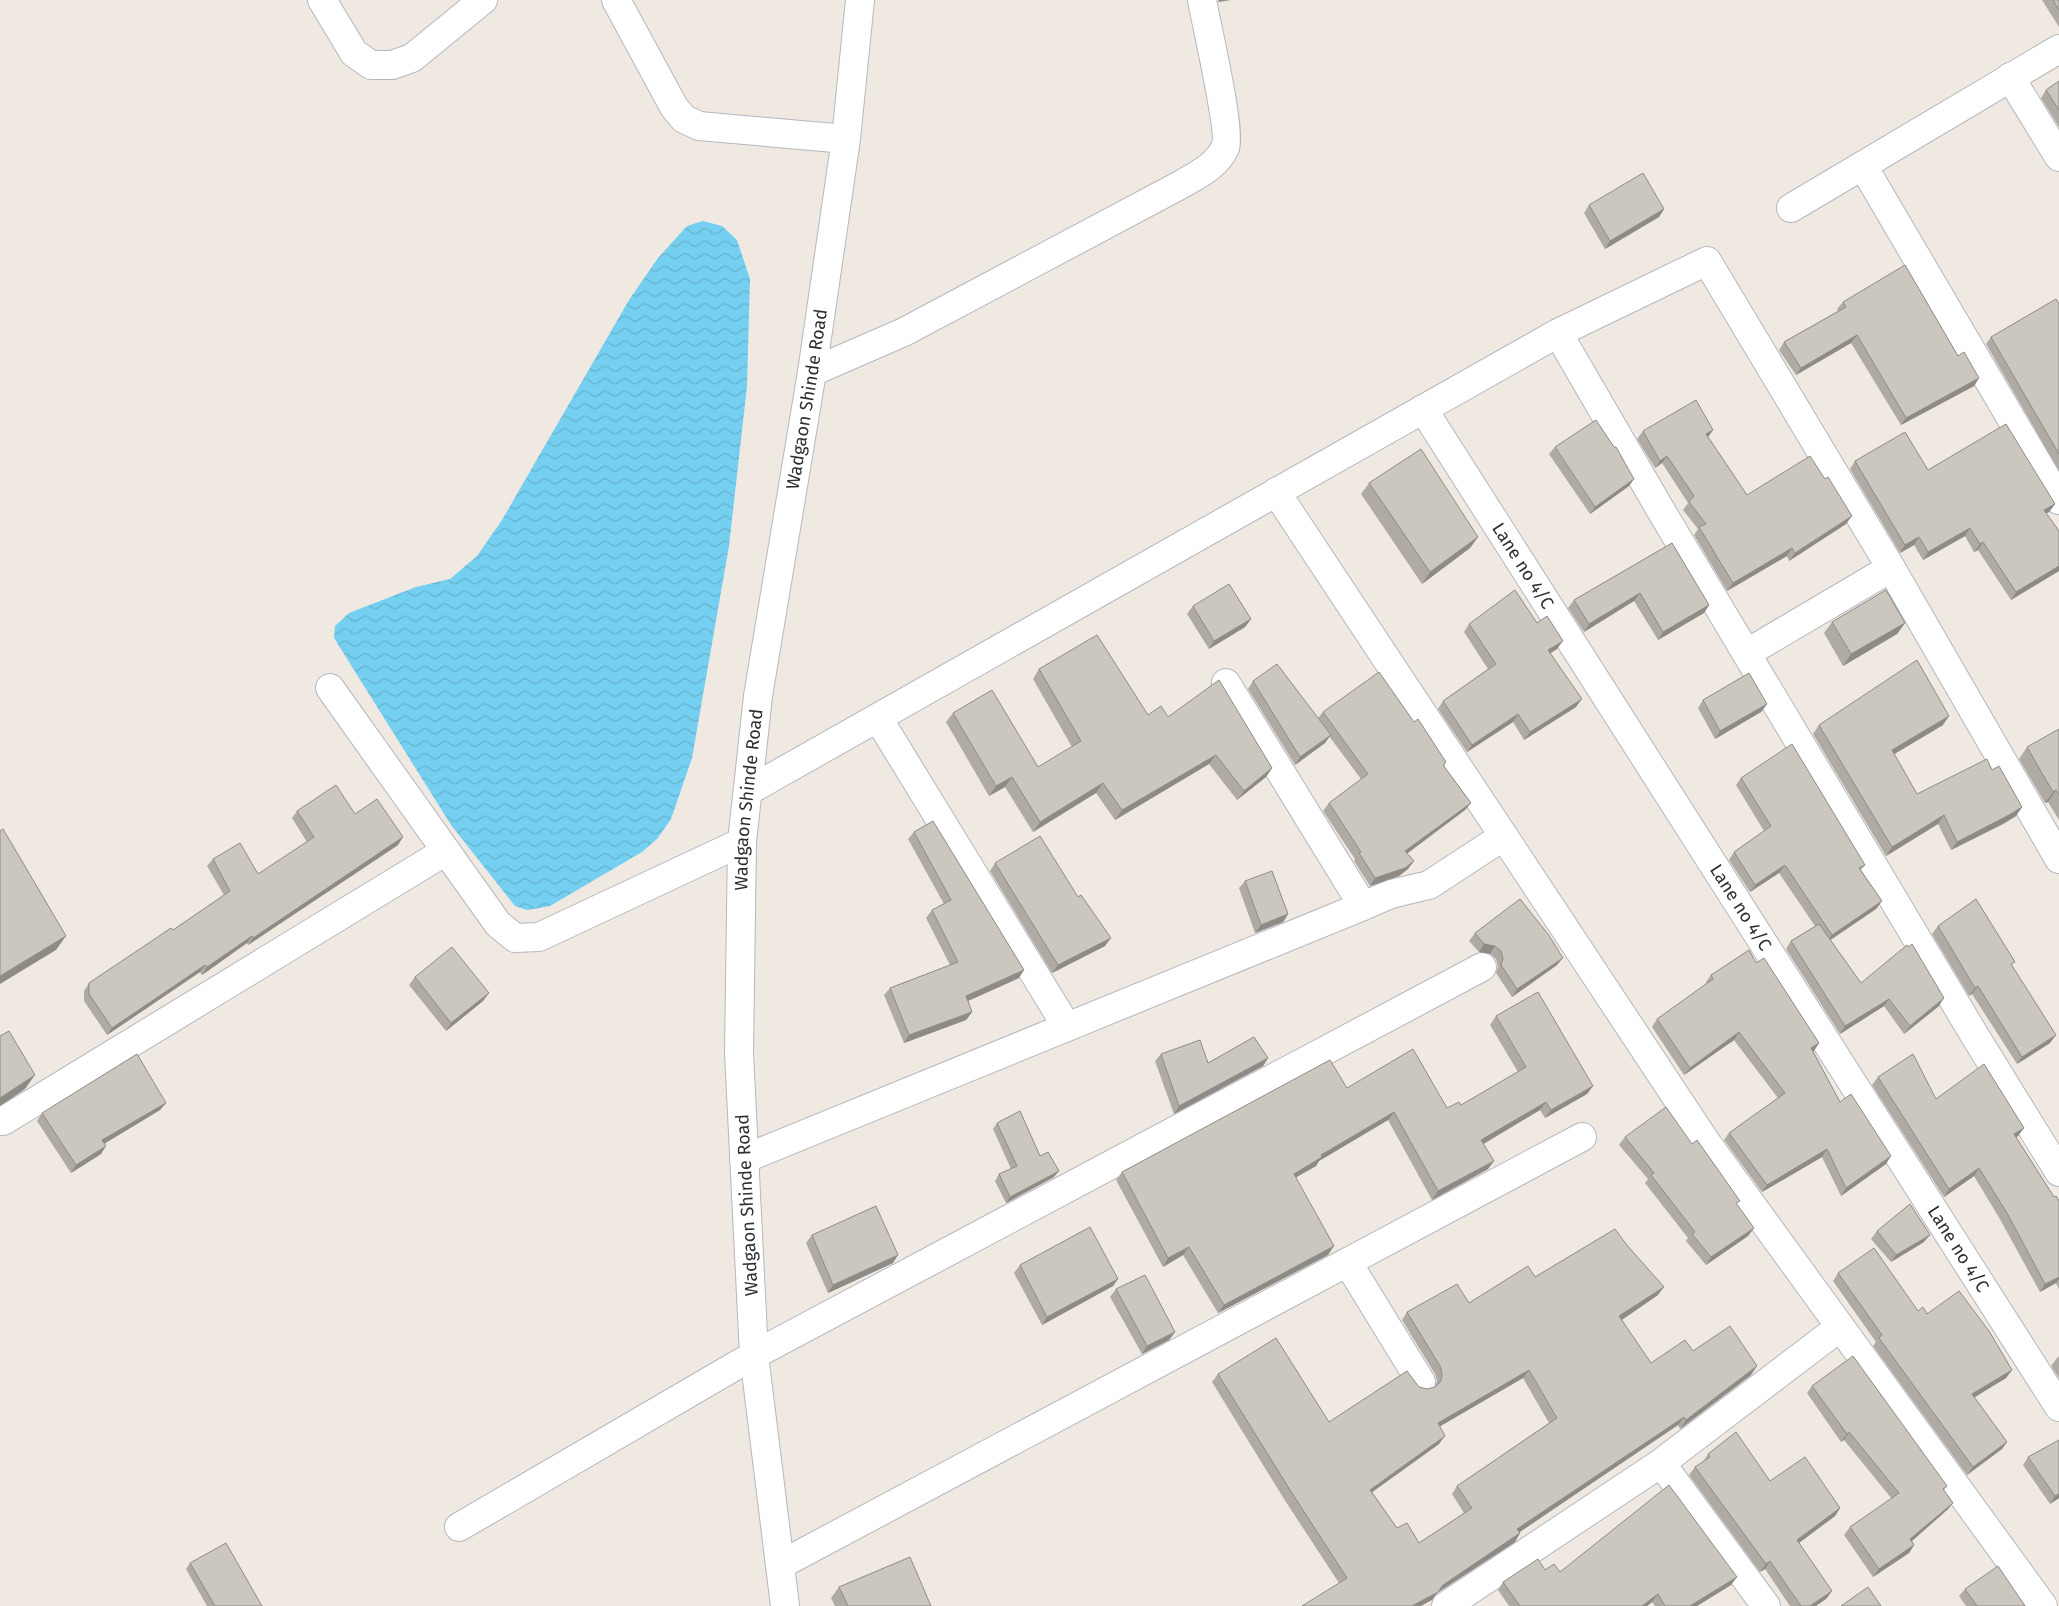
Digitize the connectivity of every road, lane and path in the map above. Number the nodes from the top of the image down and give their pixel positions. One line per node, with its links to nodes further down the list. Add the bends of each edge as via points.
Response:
1 (322, 0): 2 (street, via 354,53 371,64 392,65 412,58)
2 (483, 0)
3 (616, 0): 8 (street, via 674,107 684,118 699,126)
4 (860, 0): 8 (street, Wadgaon Shinde Road)
5 (1202, 0): 13 (street, via 1224,109 1226,146 1212,166 904,332)
6 (2059, 49): 7 (street)
7 (2010, 77): 9 (street); 10 (street)
8 (846, 139): 13 (street, Wadgaon Shinde Road)
9 (2059, 157)
10 (1863, 166): 11 (street); 16 (street)
11 (1791, 208)
12 (1558, 333): 14 (street); 17 (street, via 1707,261); 18 (street)
13 (812, 372): 22 (street, Wadgaon Shinde Road, via 758,696)
14 (1423, 409): 15 (street); 38 (street, Lane no 4/C)
15 (1276, 492): 21 (street); 23 (street)
16 (2059, 500)
17 (1891, 568): 18 (street); 26 (street)
18 (1748, 653): 33 (street)
19 (1226, 683): 27 (street)
20 (330, 688): 25 (street)
21 (878, 718): 22 (street); 29 (street)
22 (748, 791): 24 (street, Wadgaon Shinde Road)
23 (1504, 836): 27 (street, via 1429,885 1391,894); 35 (street, via 1706,1142)
24 (742, 842): 25 (street, via 539,937 515,938 498,924); 32 (street, Wadgaon Shinde Road, via 739,1053)
25 (446, 851): 30 (street)
26 (2059, 859)
27 (1363, 906): 29 (street)
28 (1482, 967): 36 (street)
29 (1067, 1027): 32 (street)
30 (3, 1121)
31 (1582, 1138): 34 (street)
32 (744, 1159): 36 (street, Wadgaon Shinde Road)
33 (2059, 1172)
34 (1348, 1263): 37 (street); 41 (street)
35 (1840, 1327): 39 (street); 45 (street)
36 (754, 1355): 40 (street); 41 (street, Wadgaon Shinde Road)
37 (1421, 1382)
38 (2059, 1407)
39 (1661, 1463): 43 (street); 44 (street)
40 (458, 1526)
41 (780, 1566): 42 (street, Wadgaon Shinde Road)
42 (785, 1606)
43 (1446, 1606)
44 (1766, 1606)
45 (2043, 1606)

